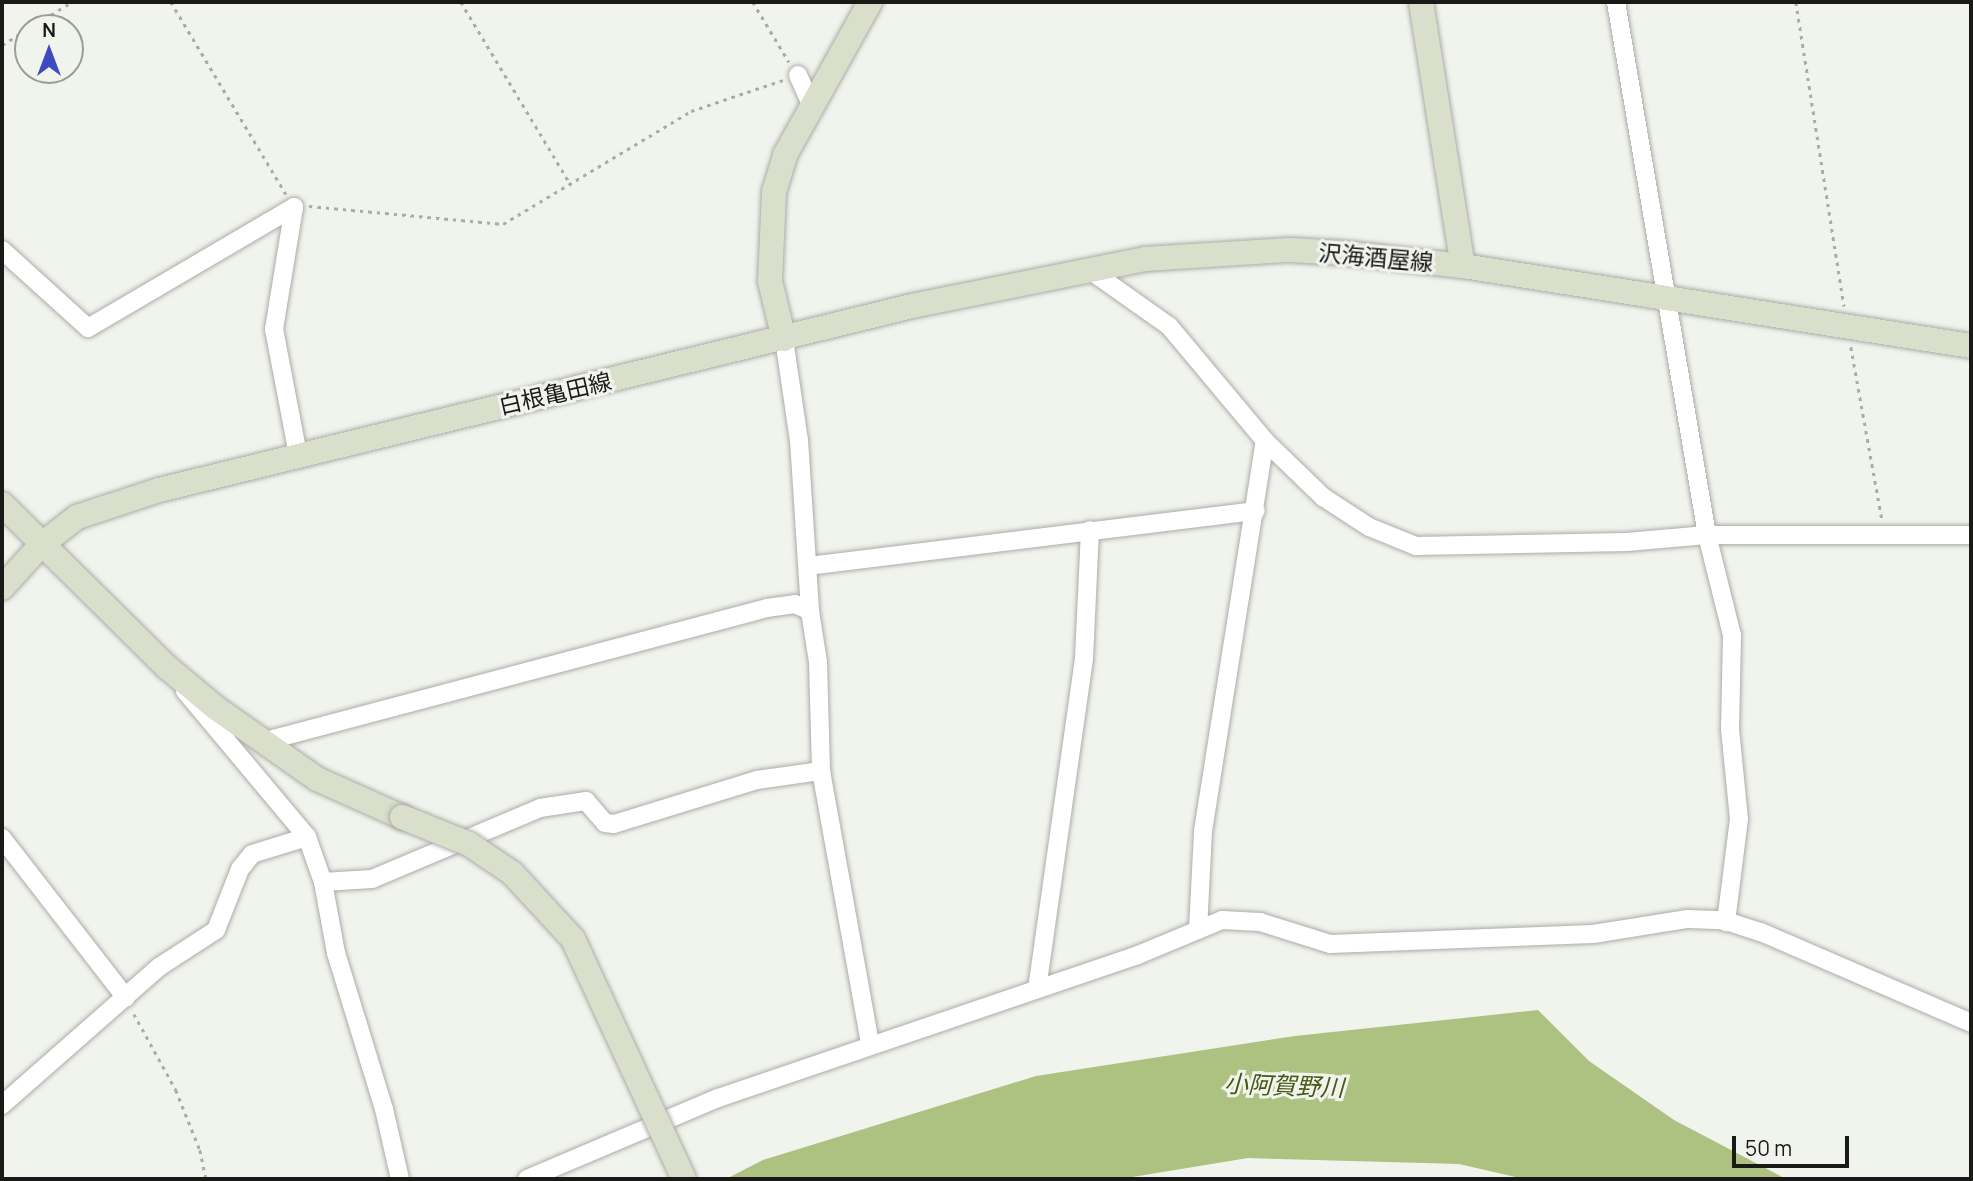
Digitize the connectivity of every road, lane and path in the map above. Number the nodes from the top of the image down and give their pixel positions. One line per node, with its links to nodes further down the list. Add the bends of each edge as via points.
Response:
1 (72, 2): 9 (path)
2 (171, 2): 13 (path)
3 (461, 2): 12 (path)
4 (753, 2): 10 (path)
5 (870, 2): 11 (main road)
6 (1421, 2): 15 (main road)
7 (1616, 2): 17 (street)
8 (1796, 2): 18 (path)
9 (52, 14)
10 (798, 75): 11 (street); 12 (path, via 691,111)
11 (811, 104): 19 (main road, via 785,155 770,224 770,281)
12 (571, 186): 13 (path, via 503,224 318,205)
13 (294, 208): 14 (street, via 88,328); 22 (street, via 274,329)
14 (2, 250)
15 (1463, 266): 16 (main road, 沢海酒屋線, via 1290,250 1168,257); 17 (main road, 沢海酒屋線)
16 (1087, 268): 19 (main road, 沢海酒屋線); 21 (street, via 1169,327)
17 (1665, 298): 18 (main road, 沢海酒屋線); 26 (street)
18 (1848, 327): 20 (main road, 沢海酒屋線); 27 (path)
19 (784, 339): 22 (main road, 白根亀田線); 30 (street, via 793,379)
20 (1971, 346)
21 (1265, 441): 24 (street); 26 (street, via 1323,496 1369,527 1416,546 1627,542)
22 (298, 455): 29 (main road, 白根亀田線, via 109,505 77,517)
23 (2, 504): 29 (main road)
24 (1256, 511): 25 (street); 40 (street, via 1203,831)
25 (1090, 530): 30 (street); 41 (street, via 1084,658)
26 (1707, 535): 27 (street); 39 (street, via 1732,635 1730,729 1739,819)
27 (1884, 535): 28 (street)
28 (1971, 535)
29 (41, 545): 31 (main road, 白根亀田線); 33 (main road)
30 (808, 566): 32 (street)
31 (2, 588)
32 (810, 611): 34 (street, via 795,604 767,608); 35 (street, via 818,662)
33 (168, 668): 34 (main road); 36 (street)
34 (262, 742): 49 (main road, bridge, via 317,779 469,844 512,873 573,939)
35 (821, 771): 38 (street, via 757,780 614,824 605,823 586,801 540,807 372,879); 44 (street)
36 (307, 837): 38 (street); 42 (street, via 252,854 240,869 216,930 159,967)
37 (2, 838): 42 (street)
38 (323, 882): 47 (street, via 336,953 384,1109)
39 (1726, 922): 40 (street, via 1688,919 1592,934 1330,944 1260,922 1222,920); 43 (street, via 1761,932)
40 (1198, 930): 41 (street)
41 (1037, 989): 44 (street)
42 (126, 998): 45 (street); 46 (path, via 176,1090 201,1150)
43 (1971, 1023)
44 (870, 1044): 48 (street, via 719,1098)
45 (2, 1105)
46 (206, 1179)
47 (400, 1179)
48 (527, 1179)
49 (684, 1179)

